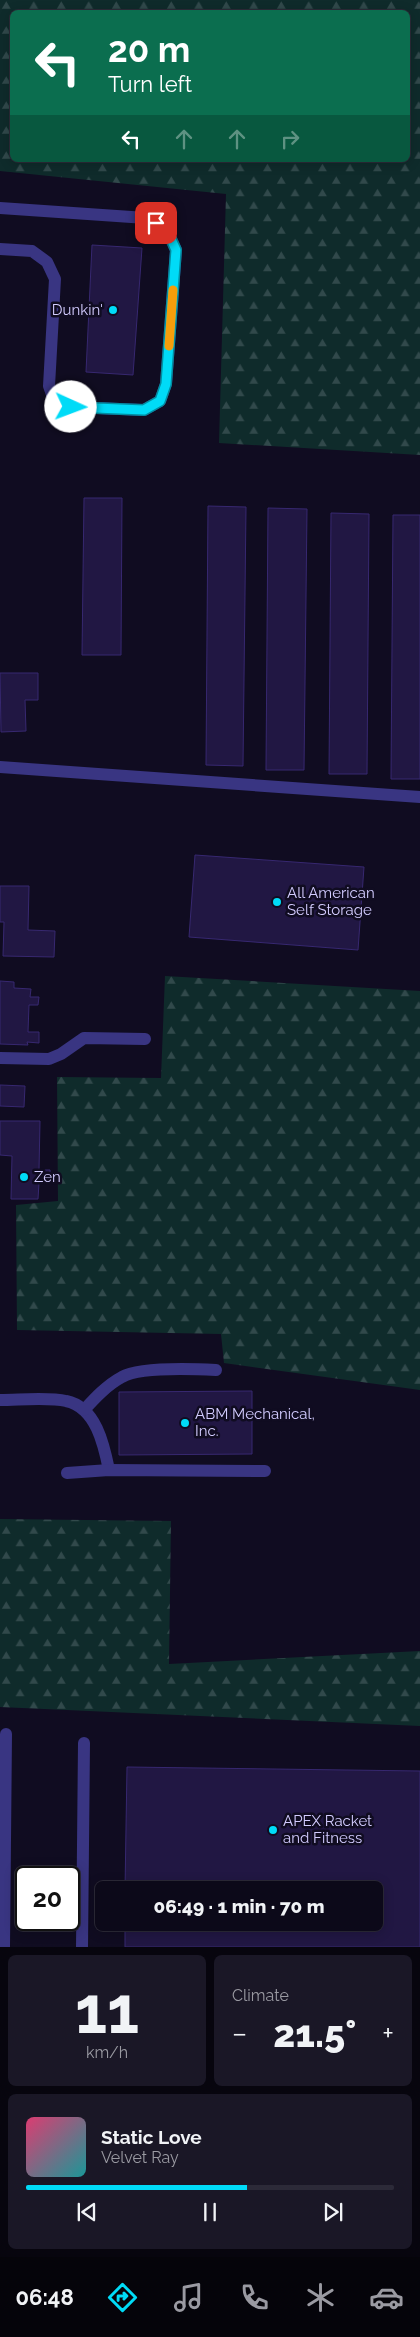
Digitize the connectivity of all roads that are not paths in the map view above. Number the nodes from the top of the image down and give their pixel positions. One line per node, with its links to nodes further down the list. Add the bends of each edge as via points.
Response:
1 (0, 208): 2 (lane, via 146,218 166,228 176,250 166,384 160,401 144,410 71,407 56,403 49,386 55,279 47,262 32,251)
2 (0, 249)
3 (0, 767): 4 (lane)
4 (420, 797)
5 (145, 1039): 6 (lane, via 84,1038 49,1058)
6 (0, 1058)
7 (216, 1370): 9 (lane, via 164,1370 124,1375 103,1389)
8 (0, 1400): 9 (lane, via 67,1401)
9 (84, 1410): 10 (lane, via 100,1432)
10 (109, 1470): 11 (lane); 12 (lane)
11 (265, 1471)
12 (67, 1473)
13 (6, 1734): 15 (lane)
14 (84, 1743): 16 (lane)
15 (4, 1947)
16 (82, 1947)

